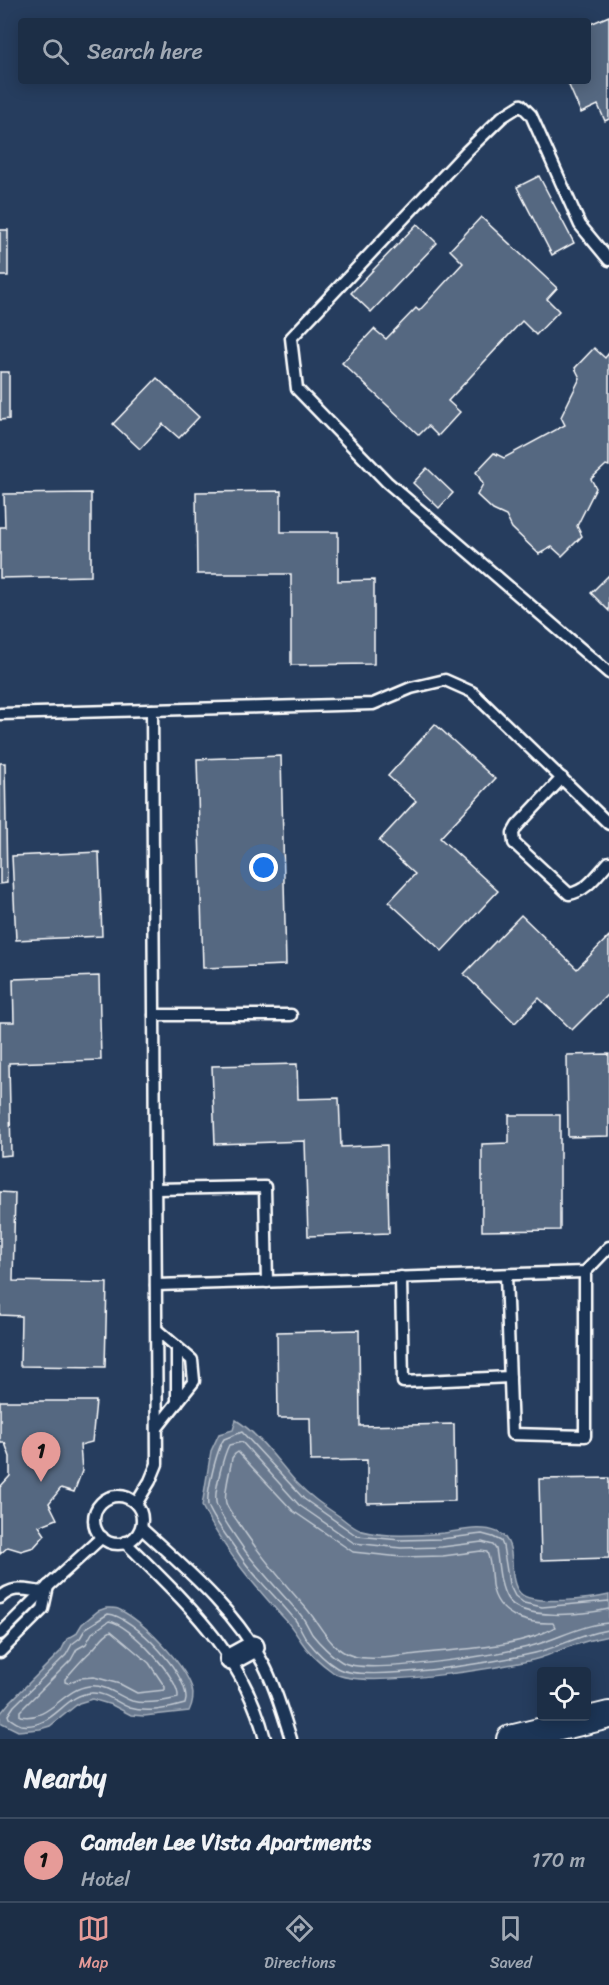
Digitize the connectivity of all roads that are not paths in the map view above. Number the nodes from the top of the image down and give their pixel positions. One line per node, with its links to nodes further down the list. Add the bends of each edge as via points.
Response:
1 (609, 260): 2 (lane, via 580,225 531,115 521,105 502,117 467,151 291,338 297,389 387,483)
2 (609, 673)
3 (152, 710): 4 (lane); 5 (lane, via 373,704 411,688 445,680 472,692); 8 (lane)
4 (0, 714)
5 (562, 778): 6 (lane); 7 (lane, via 517,826 514,843 569,894 579,892)
6 (609, 824)
7 (609, 862)
8 (154, 1015): 9 (lane); 10 (lane)
9 (291, 1015)
10 (156, 1189): 15 (lane, via 265,1187); 16 (lane)
11 (609, 1247): 12 (lane)
12 (585, 1272): 13 (lane); 19 (lane, via 585,1436 512,1434)
13 (506, 1275): 14 (lane); 19 (lane)
14 (401, 1277): 15 (lane); 19 (lane, via 403,1382)
15 (267, 1282): 16 (lane)
16 (156, 1285): 17 (lane)
17 (157, 1330): 18 (lane); 21 (lane)
18 (177, 1348): 20 (lane); 20 (lane, via 192,1360 194,1381)
19 (510, 1377)
20 (177, 1403): 21 (lane)
21 (157, 1428): 22 (lane, via 157,1464)
22 (136, 1504): 23 (lane, via 141,1512); 24 (lane, via 122,1496 106,1499 95,1520)
23 (141, 1528): 25 (lane); 29 (lane, via 202,1582)
24 (102, 1537): 25 (lane, via 109,1542); 26 (lane)
25 (125, 1542): 31 (lane)
26 (45, 1589): 27 (lane, via 8,1591); 28 (lane); 30 (lane, via 44,1609)
27 (0, 1598)
28 (0, 1634): 30 (lane)
29 (253, 1647): 31 (street); 34 (lane, via 264,1665)
30 (4, 1648)
31 (231, 1659): 33 (lane, via 259,1715)
32 (609, 1715): 35 (street)
33 (266, 1739)
34 (291, 1739)
35 (510, 1739)

